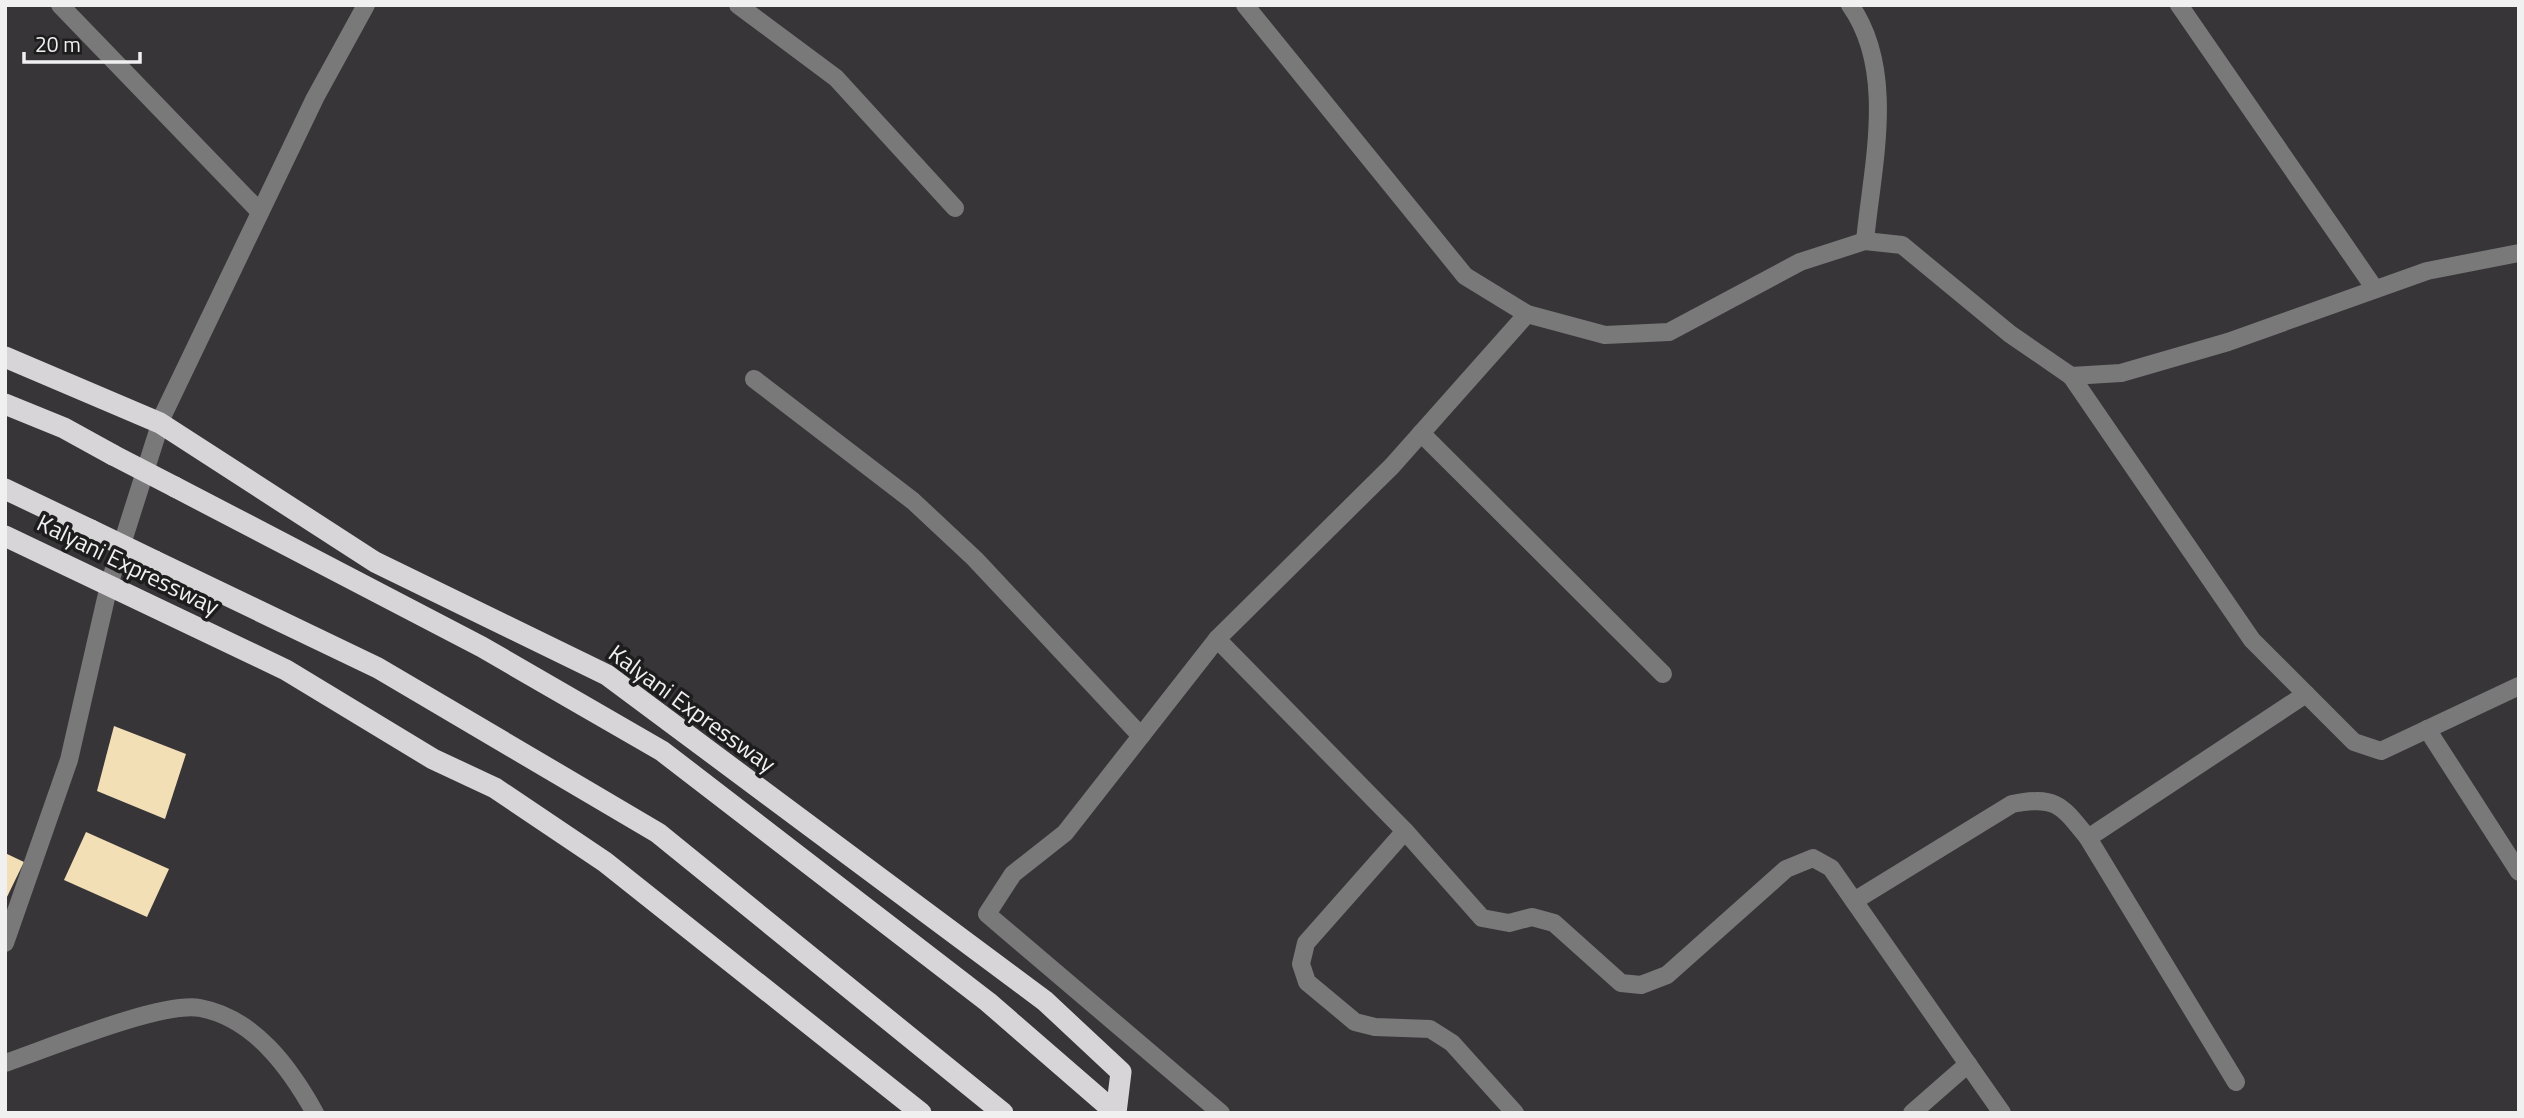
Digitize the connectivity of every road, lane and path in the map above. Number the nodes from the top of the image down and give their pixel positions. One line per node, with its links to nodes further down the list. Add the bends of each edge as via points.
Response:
1 (60, 5): 8 (street)
2 (366, 5): 8 (street)
3 (738, 5): 7 (street, via 836,78)
4 (1245, 5): 12 (street, via 1465,276)
5 (1850, 5): 9 (street, via 1863,22 1874,60 1877,110)
6 (2179, 5): 11 (street)
7 (955, 208)
8 (260, 212): 17 (street)
9 (1864, 241): 12 (street, via 1800,262 1670,332 1605,335); 14 (street, via 1902,244 2010,334)
10 (2519, 253): 11 (street, via 2427,271)
11 (2375, 289): 14 (street, via 2228,342 2121,373)
12 (1527, 314): 18 (street)
13 (5, 357): 17 (highway, Kalyani Expressway)
14 (2071, 376): 25 (street, via 2252,640)
15 (754, 379): 27 (street, via 913,501 975,559)
16 (5, 404): 39 (highway, bridge, via 64,429 482,648 662,751 988,1002)
17 (160, 423): 21 (street); 39 (highway, Kalyani Expressway, via 375,562 607,675 1045,1001 1121,1072)
18 (1421, 433): 22 (street); 23 (street)
19 (5, 489): 38 (highway, bridge, via 378,668 658,833)
20 (5, 536): 21 (highway, Kalyani Expressway)
21 (109, 585): 32 (street, via 69,760); 37 (highway, Kalyani Expressway, via 286,670 433,759 495,788 605,862)
22 (1217, 639): 27 (street); 28 (street)
23 (1663, 674)
24 (2519, 685): 26 (street)
25 (2306, 694): 26 (street, via 2354,742 2381,751); 29 (street)
26 (2427, 729): 30 (street)
27 (1141, 736): 40 (street, via 1065,833 1013,874 987,914)
28 (1405, 831): 31 (street, via 1482,918 1509,923 1532,917 1554,923 1621,983 1641,985 1667,975 1786,869 1813,858 1831,868); 41 (street, via 1306,943 1301,964 1307,982 1355,1021 1376,1027 1430,1029 1452,1043)
29 (2088, 838): 31 (street, via 2061,805 2034,800 2012,804); 35 (street)
30 (2519, 872)
31 (1854, 901): 34 (street)
32 (5, 943)
33 (5, 1063): 36 (street, via 159,1011 199,1008 242,1023 294,1076)
34 (1968, 1064): 42 (street); 43 (street)
35 (2236, 1082)
36 (315, 1113)
37 (920, 1113)
38 (1003, 1113)
39 (1116, 1113)
40 (1221, 1113)
41 (1515, 1113)
42 (1912, 1113)
43 (2002, 1113)

